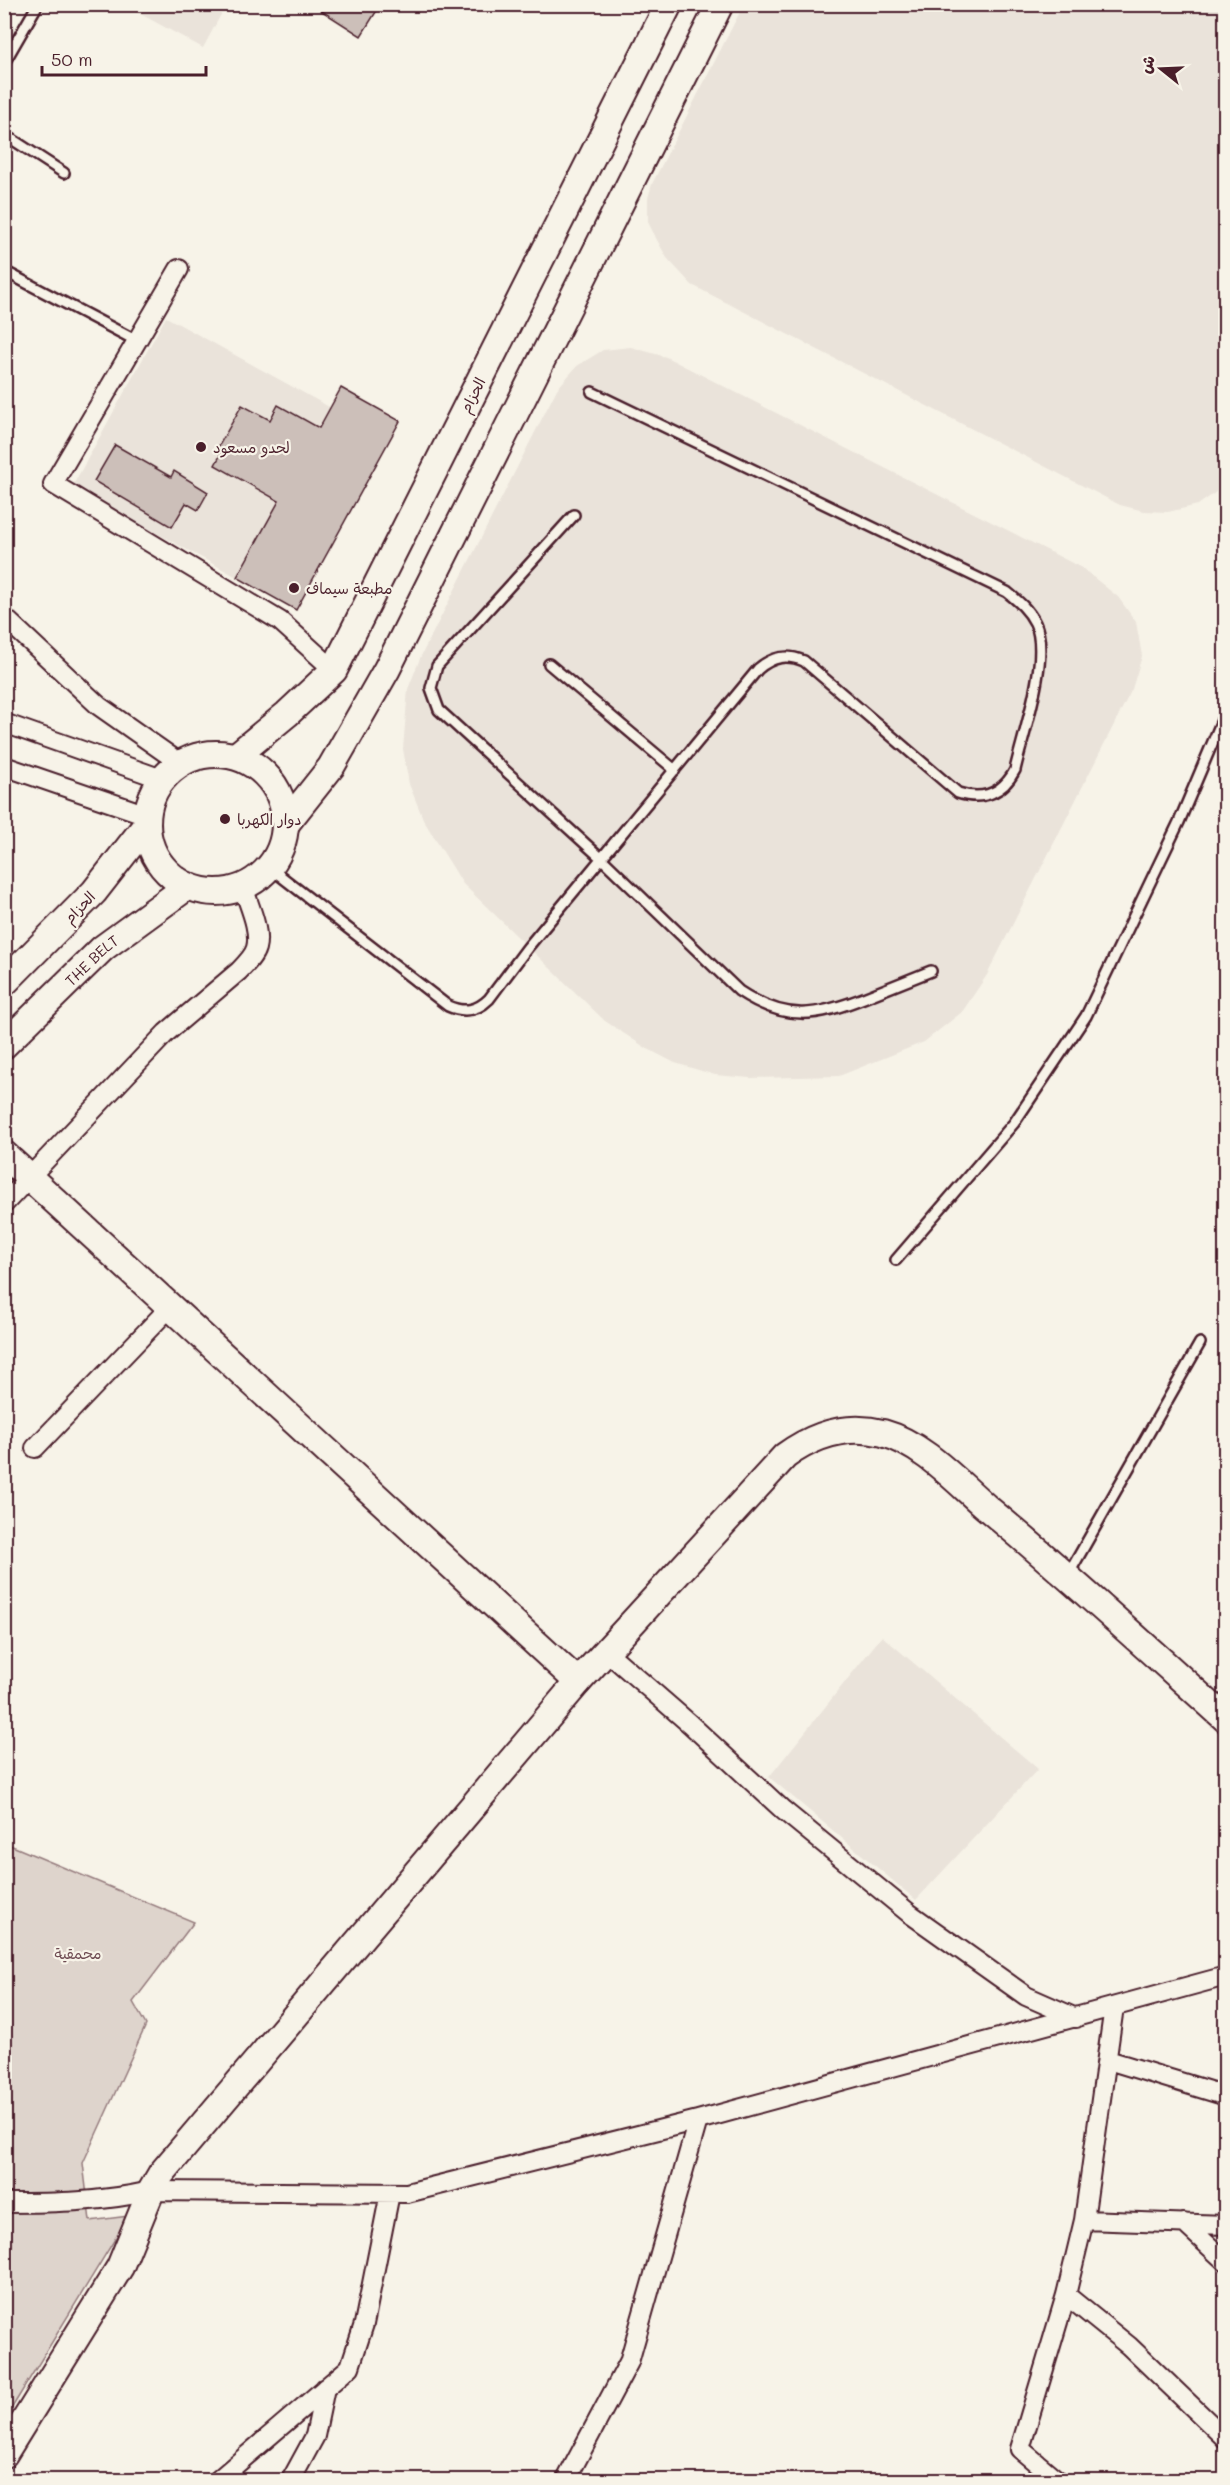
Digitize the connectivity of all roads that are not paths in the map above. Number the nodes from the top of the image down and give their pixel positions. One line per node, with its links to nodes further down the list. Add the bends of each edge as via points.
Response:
1 (38, 4): 4 (lane)
2 (669, 4): 14 (main road, الحزام)
3 (720, 4): 22 (main road, via 387,669 331,767)
4 (4, 63)
5 (4, 134): 6 (lane)
6 (64, 173)
7 (179, 269): 9 (street)
8 (4, 271): 9 (lane)
9 (137, 341): 14 (street, via 53,484 280,621)
10 (592, 392): 19 (lane, via 1006,592 1024,606 1036,624 1041,646 1015,770 992,794 981,797 958,793 812,667 785,656 766,662 759,669)
11 (574, 515): 23 (lane, via 437,666 431,688 439,710)
12 (4, 617): 20 (street)
13 (549, 664): 19 (lane)
14 (334, 670): 17 (main road, الحزام)
15 (1226, 711): 33 (lane, via 1179,822 1086,1016 1014,1123)
16 (4, 723): 20 (street)
17 (236, 756): 20 (main road, via 208,754); 22 (main road, via 256,766 272,782 282,802)
18 (4, 766): 21 (street)
19 (675, 770): 23 (lane)
20 (171, 771): 21 (main road, via 152,796)
21 (147, 819): 25 (main road, via 150,843 158,861 171,876); 28 (main road, الحزام, via 94,892)
22 (285, 825): 24 (main road, via 283,840)
23 (601, 858): 24 (lane, via 489,999 465,1011 448,1006); 27 (lane, via 739,991 774,1010 794,1014 833,1010)
24 (269, 867): 26 (main road)
25 (188, 886): 26 (main road, via 206,891); 29 (main road, THE BELT, via 103,948)
26 (243, 886): 31 (street, via 257,931 256,948 249,960 166,1033)
27 (931, 971)
28 (4, 983)
29 (4, 1045)
30 (4, 1154): 31 (main road)
31 (30, 1177): 32 (street); 34 (main road)
32 (4, 1204)
33 (896, 1260)
34 (171, 1306): 36 (street); 39 (main road)
35 (1200, 1343): 37 (lane)
36 (35, 1448)
37 (1068, 1575): 38 (main road, via 915,1448 875,1432 831,1432 785,1456); 40 (main road)
38 (606, 1651): 39 (main road); 43 (street, via 783,1810 909,1913 1026,1996)
39 (578, 1682): 47 (main road, via 161,2174)
40 (1226, 1719)
41 (1226, 1976): 42 (street)
42 (1114, 2007): 43 (street); 44 (street)
43 (1076, 2018): 46 (street)
44 (1108, 2060): 45 (street); 50 (street)
45 (1226, 2096)
46 (698, 2120): 48 (street, via 407,2193); 60 (street, via 629,2362)
47 (151, 2191): 48 (street); 49 (street, via 76,2202); 57 (main road, via 120,2266)
48 (390, 2193): 55 (street, via 364,2324 350,2367)
49 (4, 2203)
50 (1084, 2220): 51 (street); 54 (street)
51 (1184, 2223): 52 (street); 53 (street)
52 (1226, 2225)
53 (1226, 2262)
54 (1066, 2295): 56 (street, via 1129,2346); 61 (street, via 1020,2448)
55 (326, 2388): 58 (street); 59 (street, via 315,2436)
56 (1226, 2439)
57 (4, 2454)
58 (218, 2481)
59 (291, 2481)
60 (566, 2481)
61 (1057, 2481)

